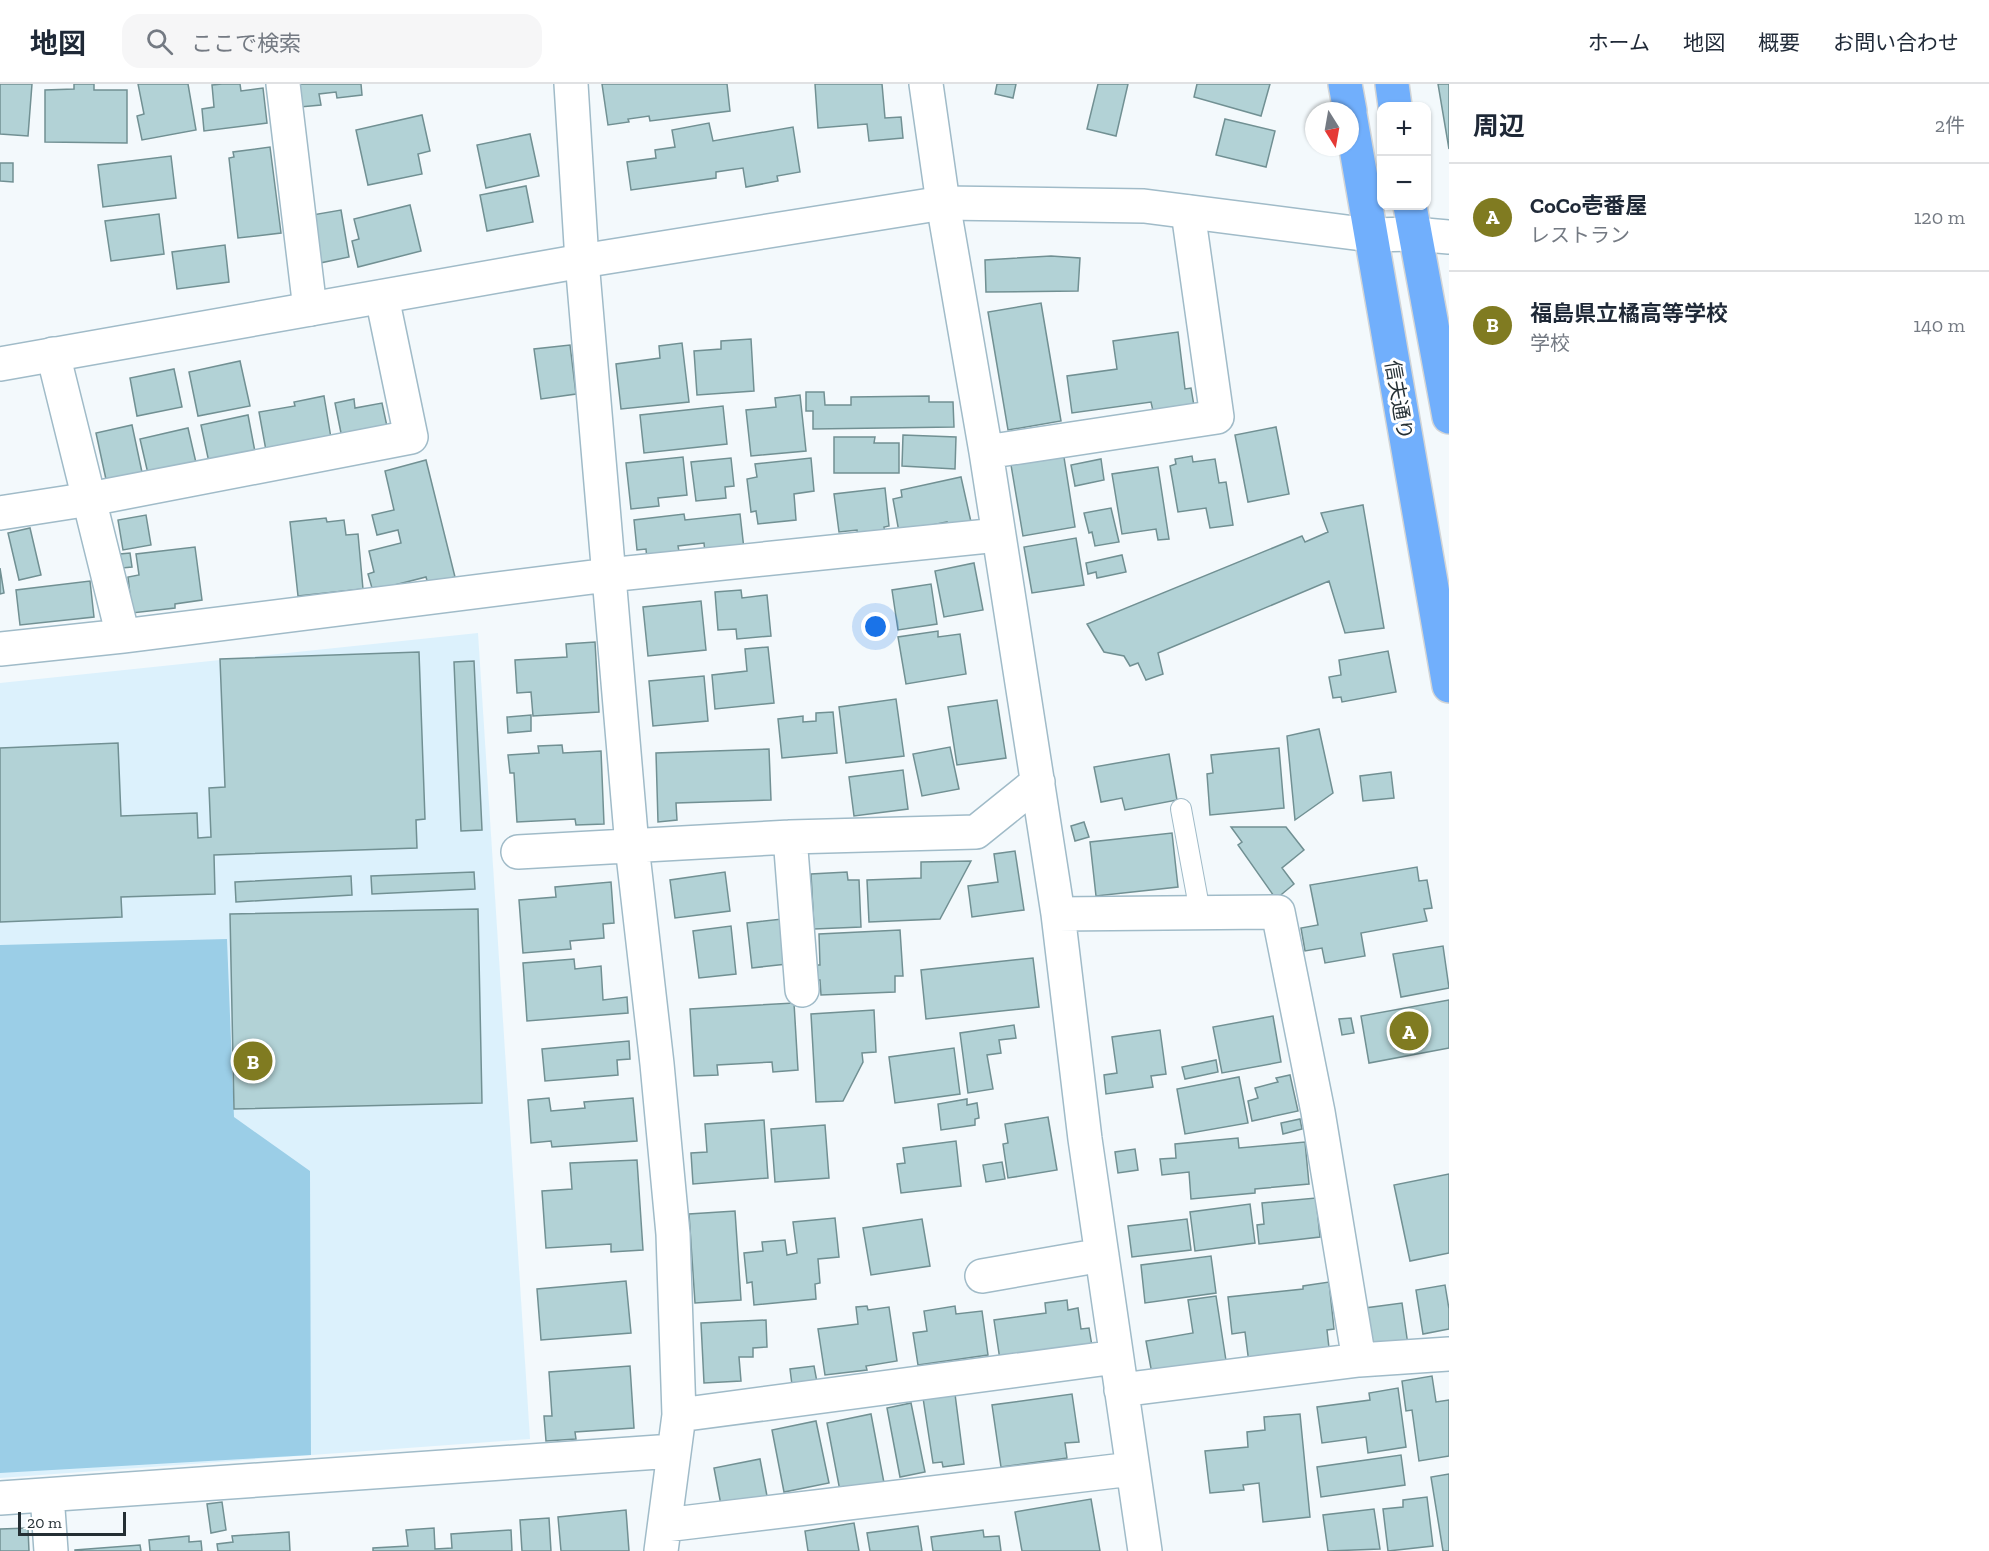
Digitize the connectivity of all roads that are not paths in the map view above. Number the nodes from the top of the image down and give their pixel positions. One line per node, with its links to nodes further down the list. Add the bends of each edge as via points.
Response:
1 (283, 84): 16 (street)
2 (571, 84): 14 (street)
3 (926, 84): 9 (street)
4 (1345, 84): 6 (highway, 信夫通り)
5 (1392, 84): 7 (highway)
6 (1348, 102)
7 (1394, 102)
8 (1357, 156): 12 (highway, 信夫通り)
9 (943, 203): 10 (street, via 1144,206); 14 (street); 20 (street)
10 (1188, 212): 12 (street); 20 (street, via 1217,417)
11 (1412, 220): 12 (street); 13 (street); 19 (highway)
12 (1370, 235): 27 (highway, 信夫通り)
13 (1449, 237)
14 (582, 261): 15 (street); 24 (street)
15 (382, 297): 16 (street); 21 (street, via 411,437)
16 (310, 309): 17 (street)
17 (53, 354): 18 (street); 21 (street)
18 (0, 364)
19 (1449, 417)
20 (986, 452): 23 (street)
21 (90, 499): 22 (street); 25 (street)
22 (0, 513)
23 (998, 535): 24 (street); 28 (street)
24 (608, 575): 25 (street); 31 (street)
25 (123, 636): 26 (street)
26 (0, 648)
27 (1449, 686)
28 (1038, 782): 30 (street, via 976,832); 34 (street)
29 (1181, 810): 33 (lane)
30 (790, 837): 31 (street); 35 (street)
31 (632, 846): 32 (street); 42 (street, via 673,1234)
32 (518, 852)
33 (1200, 912): 34 (street); 40 (street, via 1278,912 1318,1112)
34 (1058, 914): 36 (street)
35 (802, 990)
36 (1102, 1255): 37 (street); 39 (street)
37 (982, 1276)
38 (1449, 1354): 40 (street)
39 (1116, 1357): 41 (street); 42 (street)
40 (1359, 1360): 41 (street)
41 (1121, 1390): 44 (street)
42 (679, 1415): 43 (street)
43 (673, 1451): 45 (street); 47 (street)
44 (1132, 1469): 47 (street); 49 (street)
45 (47, 1495): 46 (street); 48 (street)
46 (0, 1498)
47 (663, 1538)
48 (51, 1551)
49 (1145, 1551)

